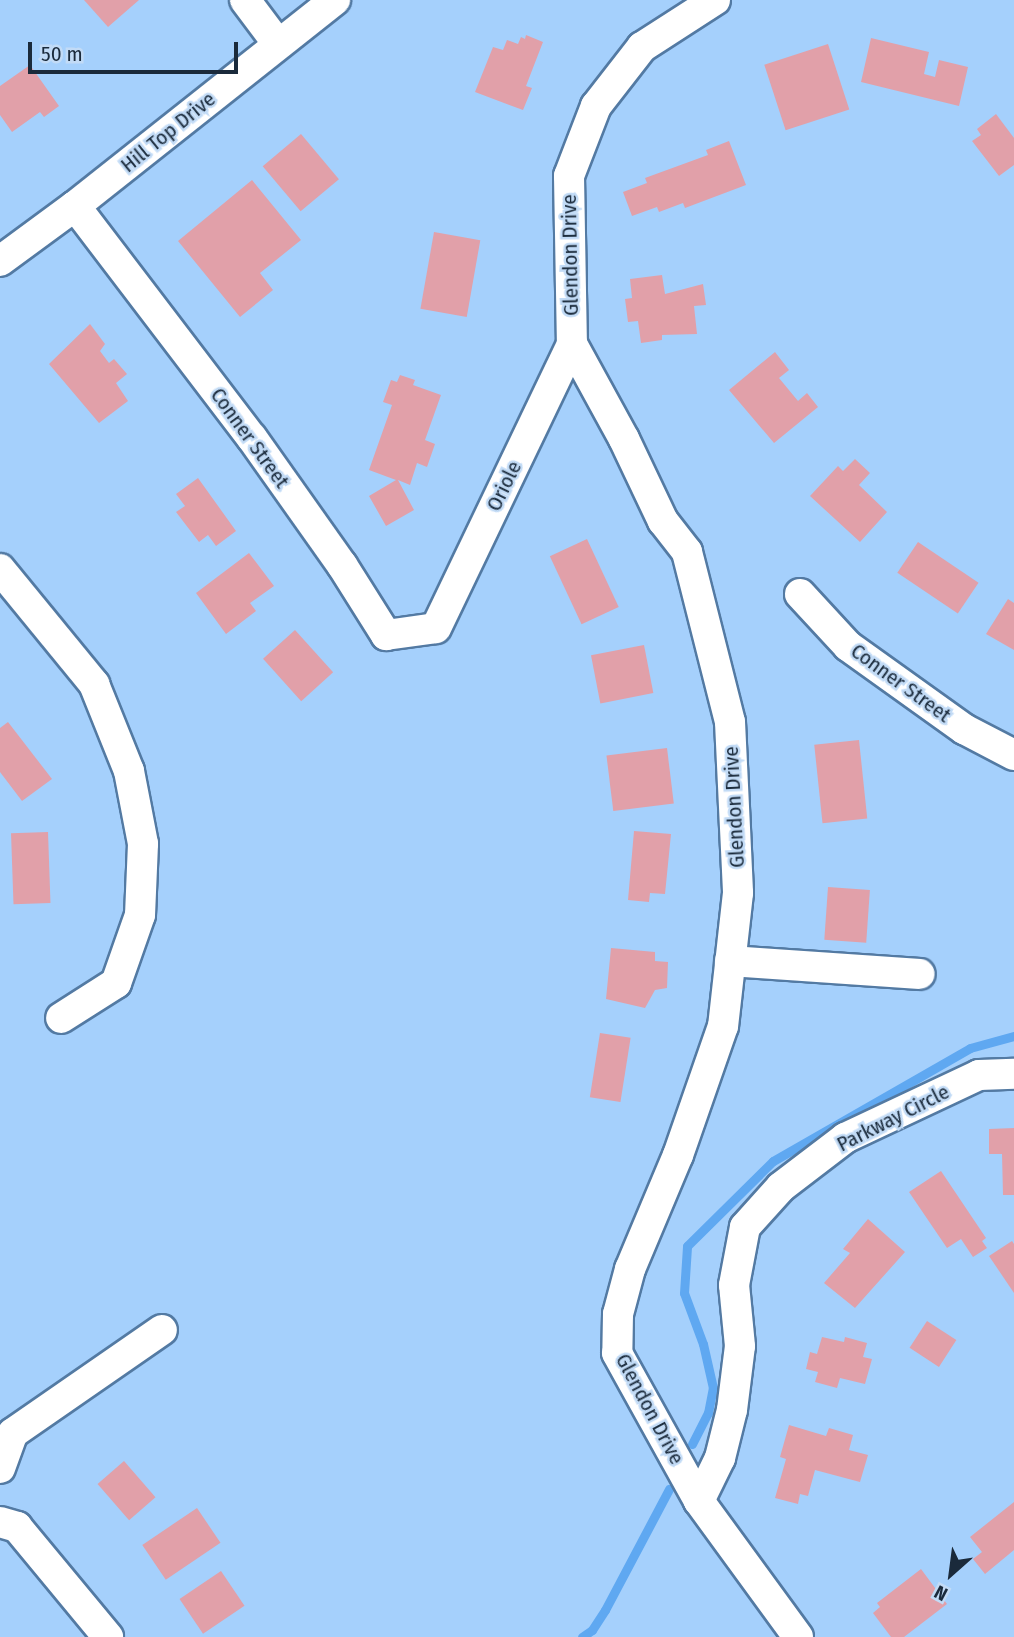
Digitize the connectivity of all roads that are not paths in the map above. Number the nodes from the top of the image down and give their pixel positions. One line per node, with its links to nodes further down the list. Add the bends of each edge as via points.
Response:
1 (245, 0): 4 (street)
2 (335, 0): 4 (street, Hill Top Drive)
3 (715, 0): 7 (street, Glendon Drive, via 642,47 596,106 569,176)
4 (278, 44): 5 (street, Hill Top Drive)
5 (75, 206): 6 (street, Hill Top Drive); 10 (street, Conner Street, via 253,438 386,635)
6 (0, 261)
7 (572, 344): 10 (street, Oriole); 12 (street, Glendon Drive, via 663,522 687,552 730,722 738,893)
8 (0, 569): 14 (street, via 94,684 130,771 143,844 140,915 116,983)
9 (800, 594): 11 (street, Conner Street, via 848,646 964,729)
10 (436, 628)
11 (1014, 755)
12 (730, 961): 13 (street); 18 (street, Glendon Drive, via 723,1026 678,1155 630,1269 618,1314 617,1353)
13 (920, 974)
14 (61, 1018)
15 (1014, 1074): 18 (street, Parkway Circle, via 979,1075 845,1138 781,1187 745,1227 734,1285 740,1346 732,1410 720,1458)
16 (162, 1330): 17 (street, via 13,1433)
17 (0, 1468)
18 (699, 1501): 21 (street, Glendon Drive)
19 (0, 1522): 20 (street, via 17,1527)
20 (108, 1637)
21 (798, 1637)

